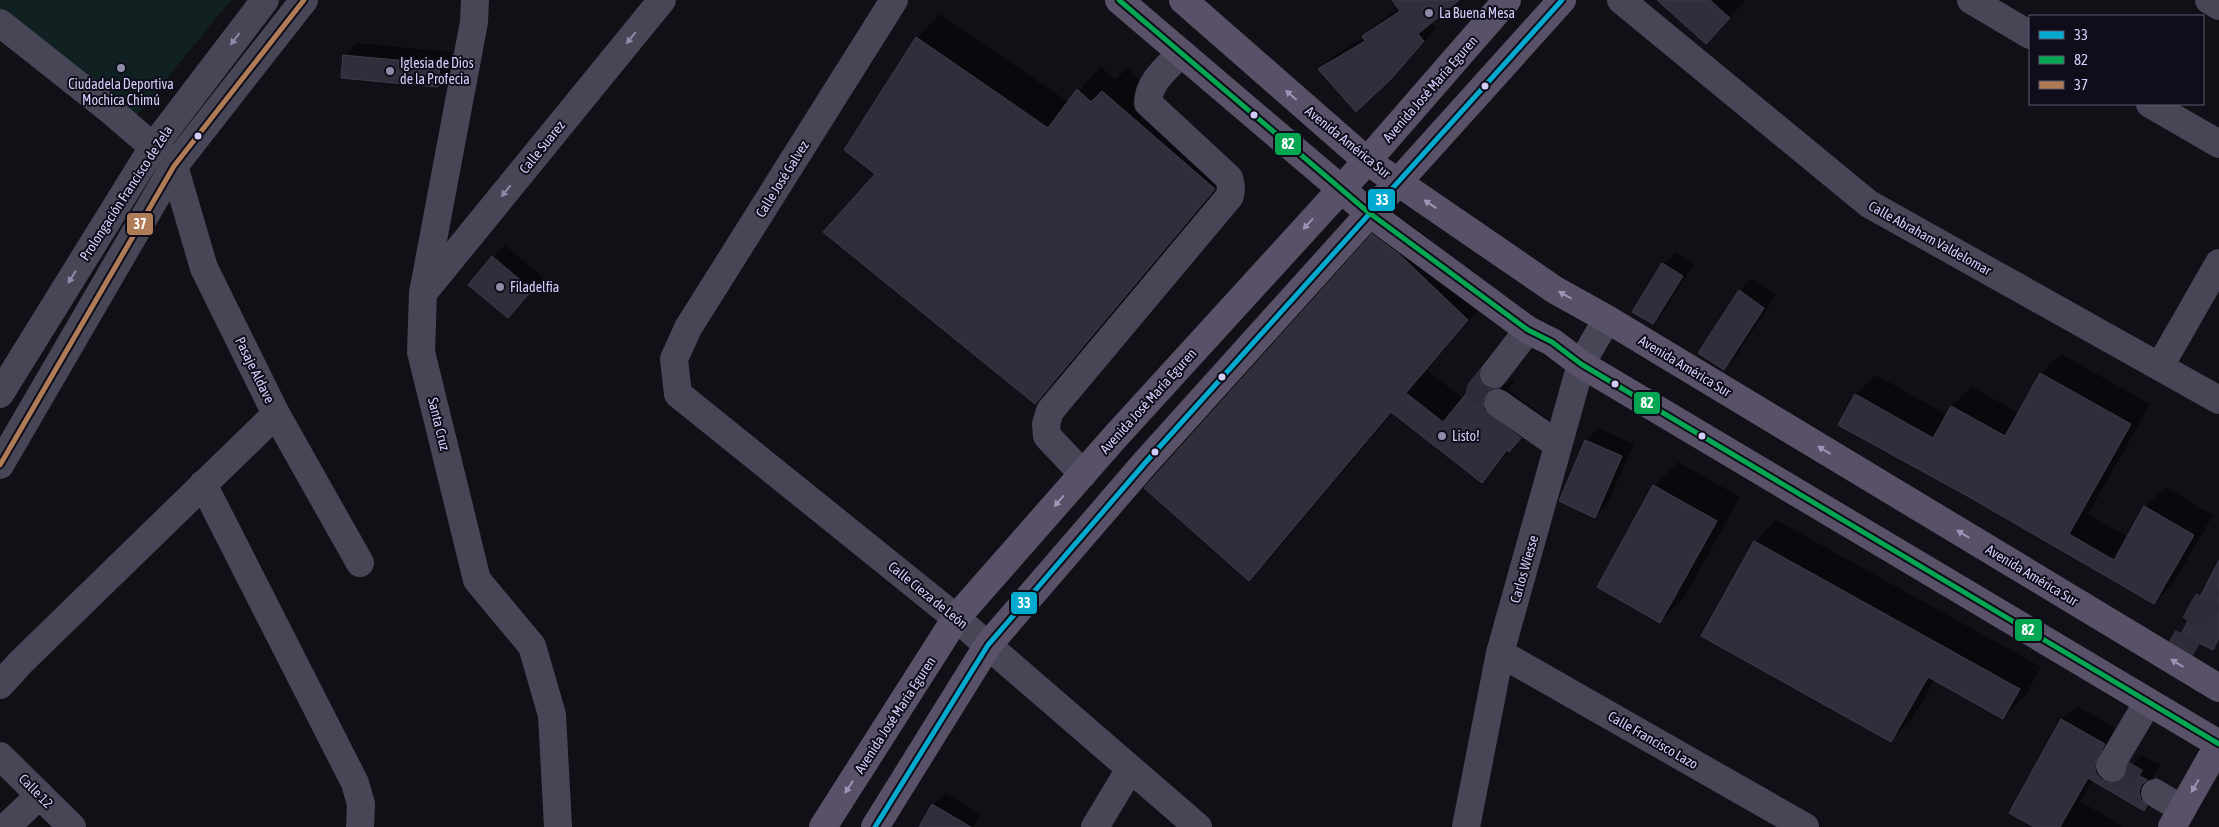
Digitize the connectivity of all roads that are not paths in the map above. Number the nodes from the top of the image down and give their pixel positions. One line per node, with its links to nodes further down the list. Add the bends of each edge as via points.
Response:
1 (265, 0): 21 (street, Prolongación Francisco de Zela, one-way to 21)
2 (304, 0): 23 (street, Prolongación Francisco de Zela)
3 (475, 0): 28 (street, Santa Cruz, via 474,22)
4 (662, 0): 28 (street, Calle Suarez, one-way to 28)
5 (894, 0): 31 (street, Calle José Galvez, via 688,328)
6 (1119, 0): 17 (main road)
7 (1183, 0): 16 (main road, Avenida América Sur)
8 (1507, 0): 22 (main road, Avenida José María Eguren)
9 (1562, 0): 24 (main road)
10 (1621, 0): 33 (street, Calle Abraham Valdelomar, via 1869,204)
11 (1971, 0): 15 (street)
12 (2209, 0): 13 (street)
13 (2219, 6)
14 (0, 23): 21 (street)
15 (2029, 33)
16 (1227, 39): 18 (main road); 22 (main road, Avenida América Sur, one-way to 16)
17 (1181, 53): 18 (main road); 43 (street, via 1158,76 1148,94 1148,103 1228,178 1230,196 1050,411 1047,436)
18 (1202, 70): 25 (main road)
19 (2152, 105): 20 (street)
20 (2219, 144)
21 (153, 147): 23 (street); 35 (street, Prolongación Francisco de Zela, one-way to 35)
22 (1367, 161): 24 (main road, Avenida América Sur); 25 (main road, Avenida José María Eguren)
23 (174, 166): 38 (street, Pasaje Aldave, via 204,268); 42 (street, Prolongación Francisco de Zela)
24 (1398, 182): 26 (main road); 29 (main road, Avenida América Sur, one-way to 24, via 1555,290)
25 (1340, 188): 26 (main road); 39 (main road, Avenida José María Eguren, one-way to 39)
26 (1368, 212): 30 (main road); 41 (main road)
27 (2219, 263): 33 (street)
28 (423, 293): 62 (street, Santa Cruz, via 421,352 477,580 532,646 552,715)
29 (1607, 319): 32 (street, Carlos Wiesse); 50 (main road, Avenida América Sur, one-way to 29)
30 (1528, 330): 32 (main road, via 1552,342); 34 (street)
31 (674, 359): 46 (street, Calle Cieza de León, via 678,394)
32 (1581, 364): 40 (street, Carlos Wiesse); 51 (main road)
33 (2160, 366): 36 (street, Calle Abraham Valdelomar)
34 (1494, 374)
35 (0, 394)
36 (2219, 400)
37 (1498, 402): 40 (street)
38 (276, 414): 44 (street); 45 (street, Pasaje Aldave)
39 (1115, 437): 41 (main road); 43 (main road, Avenida José María Eguren)
40 (1558, 445): 48 (street, Carlos Wiesse)
41 (1145, 463): 47 (main road)
42 (0, 465)
43 (1083, 474): 46 (main road, Avenida José María Eguren, one-way to 46)
44 (203, 484): 49 (street); 61 (street, via 355,783 361,804)
45 (360, 563)
46 (956, 618): 47 (street, Calle Cieza de León); 63 (main road, Avenida José María Eguren, one-way to 63)
47 (988, 645): 55 (street, Calle Cieza de León); 64 (main road)
48 (1500, 654): 67 (street, Carlos Wiesse); 68 (street, Calle Francisco Lazo)
49 (0, 685)
50 (2219, 688)
51 (2148, 702): 52 (main road); 54 (street, via 2110,766)
52 (2219, 744): 58 (main road, one-way to 58)
53 (0, 756): 57 (street, Calle 12)
54 (2112, 768)
55 (1130, 769): 65 (street); 66 (street, Calle Cieza de León)
56 (2154, 792): 58 (street)
57 (40, 795): 59 (street); 60 (street, Calle 12)
58 (2177, 818)
59 (6, 827)
60 (72, 827)
61 (360, 827)
62 (558, 827)
63 (823, 827)
64 (875, 827)
65 (1095, 827)
66 (1198, 827)
67 (1466, 827)
68 (1805, 827)

